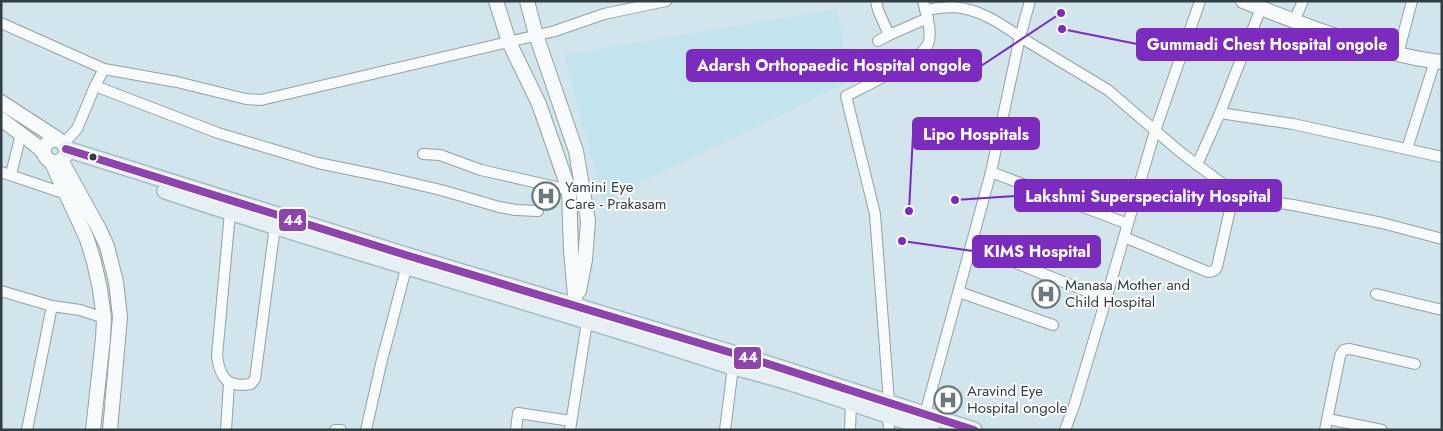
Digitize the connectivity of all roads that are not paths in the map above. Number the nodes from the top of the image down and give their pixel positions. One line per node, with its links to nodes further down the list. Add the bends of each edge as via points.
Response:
1 (496, 1): 19 (street)
2 (527, 1): 16 (street)
3 (666, 1): 10 (street)
4 (876, 1): 15 (street)
5 (1030, 1): 17 (street)
6 (1200, 1): 27 (street)
7 (1243, 1): 11 (street)
8 (1303, 1): 13 (street)
9 (1412, 1): 20 (street)
10 (616, 6): 16 (street, via 604,14)
11 (1261, 8): 13 (street); 25 (street)
12 (925, 10): 15 (street); 17 (street, via 953,7 973,11); 62 (street, via 930,36 922,52 846,96 875,214)
13 (1294, 21): 20 (street)
14 (1, 23): 22 (street)
15 (889, 34): 18 (street)
16 (536, 35): 19 (street); 53 (street, via 576,151 584,191 588,221)
17 (1020, 37): 27 (street, via 1108,90); 34 (street)
18 (878, 41)
19 (509, 42): 22 (street, via 261,100); 36 (street, via 539,104)
20 (1398, 54): 21 (street)
21 (1438, 62): 29 (street)
22 (104, 69): 23 (street)
23 (96, 86): 30 (street, via 77,129); 39 (street, via 218,133 318,163 441,190 499,207)
24 (1, 102): 30 (street)
25 (1220, 113): 29 (street, via 1293,124); 33 (street)
26 (4, 120): 28 (street)
27 (1155, 131): 33 (street); 41 (street)
28 (21, 134): 30 (street); 35 (street)
29 (1407, 149): 32 (street)
30 (58, 152): 38 (street); 40 (main road); 46 (main road); 67 (street, via 107,246 116,282 120,317)
31 (423, 154): 36 (street, via 440,155 481,170)
32 (1442, 157)
33 (1197, 165): 37 (street)
34 (991, 172): 41 (street); 45 (street)
35 (6, 173): 38 (street)
36 (569, 190): 53 (street, via 571,251)
37 (1234, 192): 43 (street, via 1217,267 1212,272); 44 (street, via 1251,199 1349,216)
38 (66, 194): 54 (street, via 87,239)
39 (538, 211)
40 (230, 212): 42 (main road); 58 (street, via 217,356 222,375)
41 (1128, 224): 43 (street)
42 (275, 226): 46 (main road); 58 (street, via 255,379 246,385)
43 (1124, 237): 50 (street)
44 (1442, 239)
45 (971, 245): 48 (street); 50 (street)
46 (407, 262): 53 (main road); 71 (street)
47 (1, 292): 51 (street)
48 (959, 292): 55 (street); 61 (street)
49 (1376, 294): 52 (street)
50 (1106, 299): 77 (street)
51 (52, 306): 54 (street); 65 (street)
52 (1442, 310)
53 (582, 315): 57 (main road); 59 (main road); 64 (street)
54 (104, 318): 66 (street)
55 (1053, 325)
56 (1415, 364): 63 (street, via 1350,349 1342,351)
57 (732, 367): 59 (main road); 73 (street)
58 (229, 383): 68 (street)
59 (821, 387): 60 (main road); 62 (main road)
60 (851, 403): 62 (main road); 74 (street)
61 (925, 414): 62 (main road); 76 (main road)
62 (888, 416): 75 (main road)
63 (1328, 419): 78 (street); 79 (street)
64 (570, 426): 72 (street, via 518,413)
65 (26, 430)
66 (93, 430)
67 (110, 430)
68 (226, 430)
69 (335, 430): 70 (street)
70 (341, 430)
71 (366, 430)
72 (516, 430)
73 (725, 430)
74 (850, 430)
75 (932, 430)
76 (974, 430)
77 (1065, 430)
78 (1326, 430)
79 (1382, 430)

